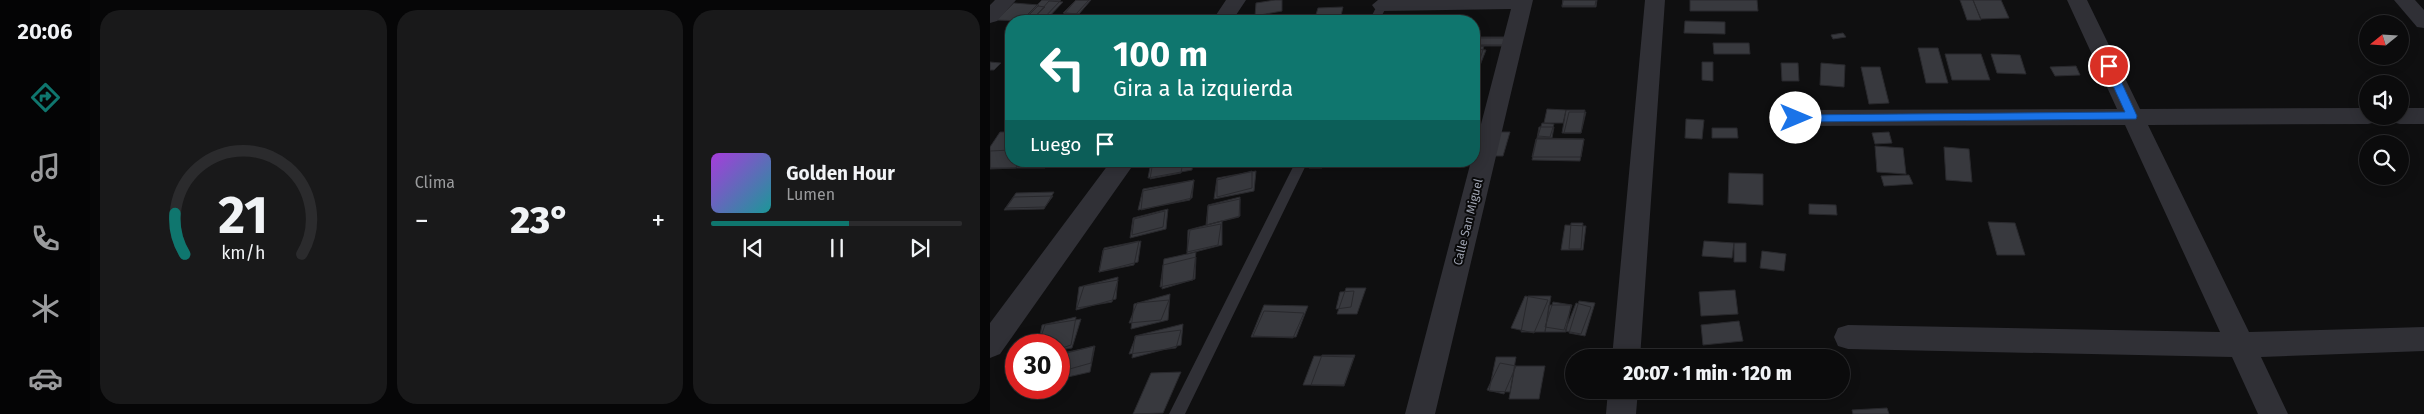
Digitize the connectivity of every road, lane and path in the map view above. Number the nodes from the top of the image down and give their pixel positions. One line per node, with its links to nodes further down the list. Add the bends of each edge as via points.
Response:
1 (1006, 0): 9 (street)
2 (1236, 0): 8 (street)
3 (1655, 0): 22 (street)
4 (2077, 0): 11 (street)
5 (2404, 0): 10 (street)
6 (1522, 2): 7 (street); 25 (street, Calle San Miguel)
7 (1380, 9)
8 (1226, 15)
9 (990, 17)
10 (2424, 22)
11 (2132, 116): 12 (street); 15 (street); 21 (street)
12 (2359, 116)
13 (2409, 116): 14 (street)
14 (2424, 116)
15 (1796, 118)
16 (1120, 167): 20 (street)
17 (1299, 167): 24 (lane)
18 (1848, 337): 21 (street)
19 (2424, 339): 21 (street)
20 (990, 345)
21 (2240, 345): 27 (street)
22 (1627, 349)
23 (1623, 399): 26 (street)
24 (1177, 414)
25 (1420, 414)
26 (1622, 414)
27 (2273, 414)

